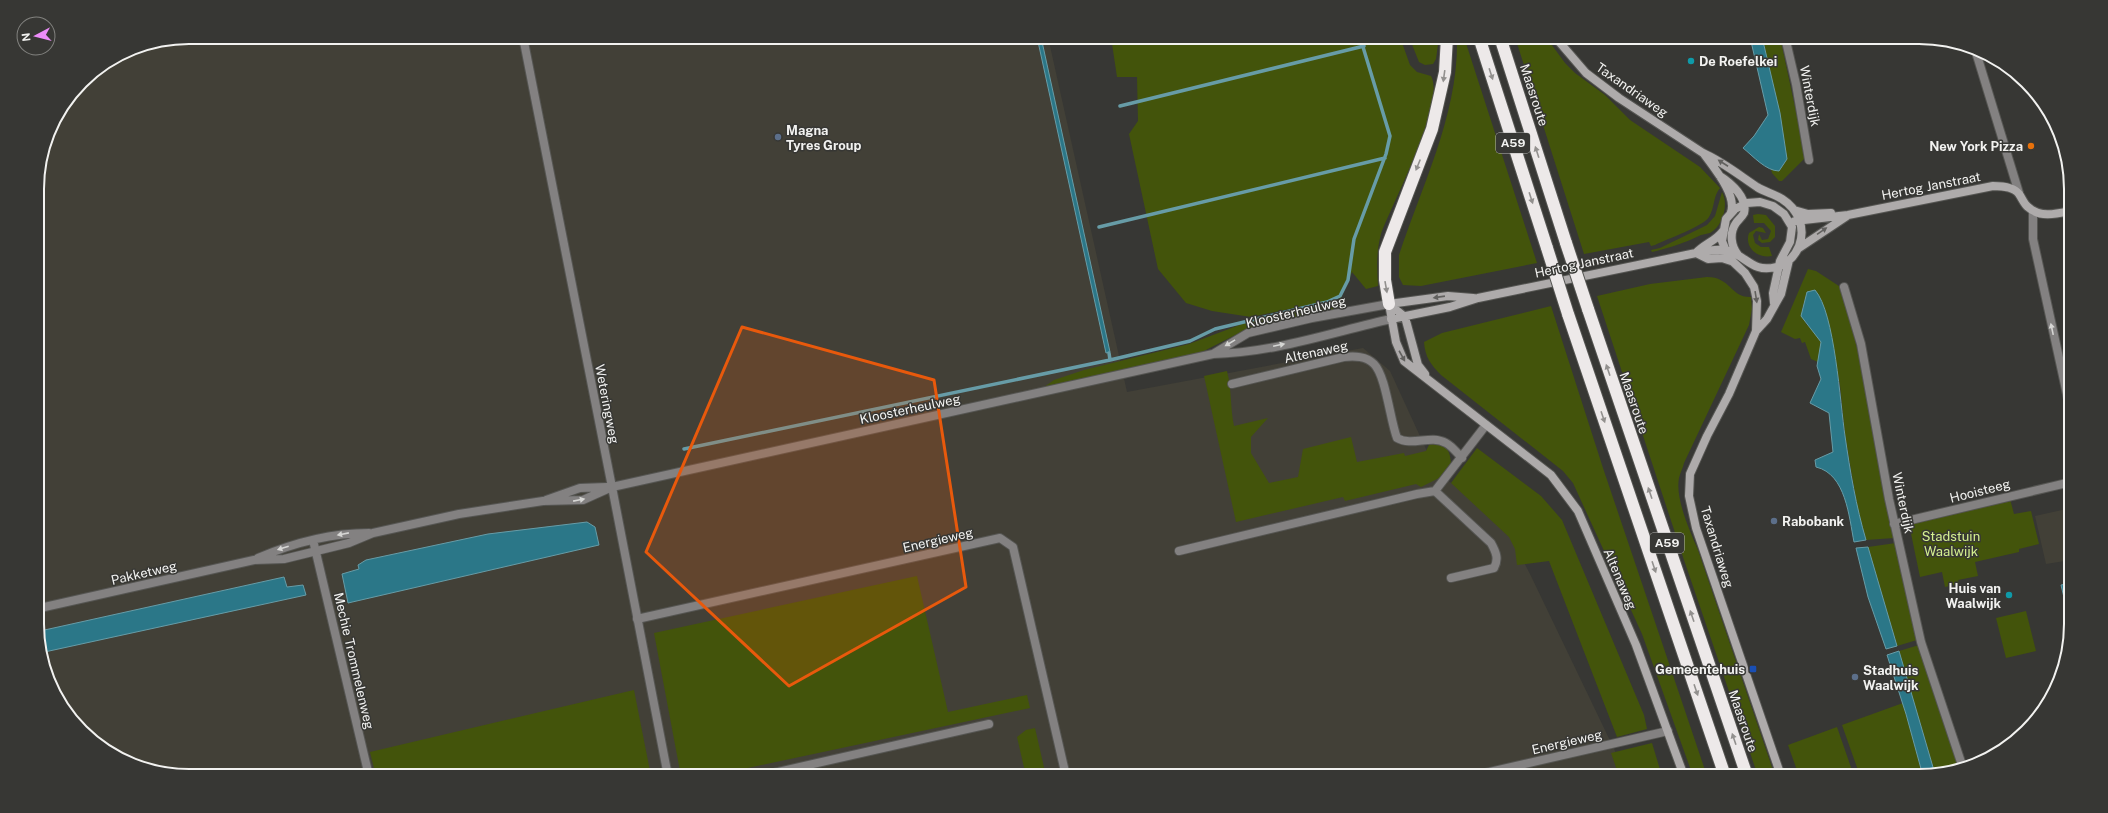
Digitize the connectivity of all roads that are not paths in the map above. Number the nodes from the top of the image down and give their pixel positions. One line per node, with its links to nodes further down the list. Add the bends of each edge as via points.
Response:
1 (524, 44): 42 (street, Weteringweg)
2 (1447, 44): 30 (highway, one-way to 30, via 1445,72 1434,124 1385,252 1385,280)
3 (1482, 44): 63 (highway, A59, one-way to 63, bridge, via 1568,314)
4 (1502, 44): 64 (highway, Maasroute / A59, one-way to 4, bridge, via 1588,310)
5 (1561, 44): 8 (main road, Taxandriaweg, via 1586,72 1619,98)
6 (1787, 44): 9 (street, Winterdijk)
7 (1978, 57): 11 (street)
8 (1703, 153): 10 (main road, Taxandriaweg); 13 (main road, Taxandriaweg, one-way to 8, via 1786,202 1719,160)
9 (1809, 160)
10 (1720, 176): 12 (main road, Taxandriaweg, via 1732,183); 15 (main road, Taxandriaweg, via 1732,199)
11 (2019, 193): 14 (main road, via 2027,207); 17 (main road, Hertog Janstraat, via 2005,187 1993,186)
12 (1743, 204): 15 (main road); 18 (main road, via 1769,204); 24 (main road, via 1744,214 1735,225 1732,235 1733,246)
13 (1794, 210): 17 (main road, Hertog Janstraat, via 1808,214 1826,212); 19 (main road)
14 (2033, 211): 16 (main road, via 2048,215); 36 (street, one-way to 14, via 2033,239)
15 (1732, 212): 20 (main road)
16 (2064, 212)
17 (1848, 215): 19 (main road, Hertog Janstraat); 21 (main road, Hertog Janstraat, one-way to 17)
18 (1787, 217): 19 (main road); 27 (main road, via 1792,228 1792,238)
19 (1800, 222): 21 (main road, via 1802,236)
20 (1722, 231): 22 (main road); 23 (main road, Hertog Janstraat)
21 (1798, 248): 25 (main road)
22 (1724, 250): 23 (main road, Hertog Janstraat); 24 (main road); 26 (main road, Taxandriaweg)
23 (1696, 253): 26 (main road, Hertog Janstraat, via 1708,259 1722,258); 29 (main road, Hertog Janstraat)
24 (1738, 255): 27 (main road, via 1747,263 1759,268)
25 (1789, 260): 27 (main road); 31 (main road, Taxandriaweg, via 1781,294)
26 (1731, 261): 34 (main road, Taxandriaweg, one-way to 34, via 1748,277 1756,293)
27 (1779, 266): 31 (main road, Taxandriaweg, via 1773,293)
28 (1844, 287): 45 (street, Winterdijk, via 1861,344)
29 (1478, 298): 30 (main road, Hertog Janstraat, one-way to 30, via 1448,296); 32 (main road, Hertog Janstraat)
30 (1389, 304): 32 (main road); 33 (main road, Altenaweg); 35 (street, Kloosterheulweg, one-way to 35, via 1312,318 1248,334)
31 (1774, 304): 34 (main road, Taxandriaweg, via 1767,319)
32 (1405, 317): 33 (main road, Hertog Janstraat); 38 (main road, Altenaweg, via 1418,365)
33 (1391, 319): 35 (street, Kloosterheulweg, one-way to 33, via 1230,354 1270,347); 38 (main road, Altenaweg, one-way to 38, via 1396,342 1404,361)
34 (1756, 330): 65 (main road, Taxandriaweg, via 1729,394 1697,456 1690,474 1689,496 1699,535)
35 (1213, 354): 42 (street, Kloosterheulweg)
36 (2064, 381)
37 (1232, 384): 40 (street, Altenaweg, via 1344,357 1361,357 1374,364 1381,376 1397,438 1404,442 1438,440 1446,443)
38 (1433, 384): 39 (main road, Altenaweg)
39 (1486, 425): 40 (street); 55 (main road, Altenaweg, via 1551,475 1578,512 1636,645)
40 (1462, 458): 43 (street)
41 (2064, 484): 45 (street, Hooisteeg)
42 (612, 487): 44 (street, via 580,488); 44 (street, one-way to 42, via 583,500); 53 (street, Weteringweg)
43 (1435, 491): 49 (street); 51 (street, via 1491,543 1496,552 1497,562 1494,568)
44 (543, 501): 46 (street, via 459,514)
45 (1894, 524): 56 (street, Winterdijk, via 1921,642)
46 (372, 533): 47 (street, one-way to 47, via 348,533); 48 (street, via 349,543)
47 (313, 540): 48 (street, Mechie Trommelenweg); 50 (street, one-way to 50, via 282,548)
48 (316, 551): 50 (street, via 284,559); 57 (street, Mechie Trommelenweg)
49 (1180, 551)
50 (254, 560): 52 (street, Pakketweg)
51 (1451, 578)
52 (44, 607)
53 (637, 619): 58 (street, Weteringweg); 60 (street, Energieweg, via 1000,538 1013,547)
54 (989, 724): 59 (street)
55 (1668, 731): 61 (street, Energieweg); 62 (main road, Altenaweg)
56 (1961, 763)
57 (367, 769)
58 (667, 769)
59 (791, 769)
60 (1064, 769)
61 (1502, 769)
62 (1682, 769)
63 (1723, 769)
64 (1745, 769)
65 (1779, 769)

